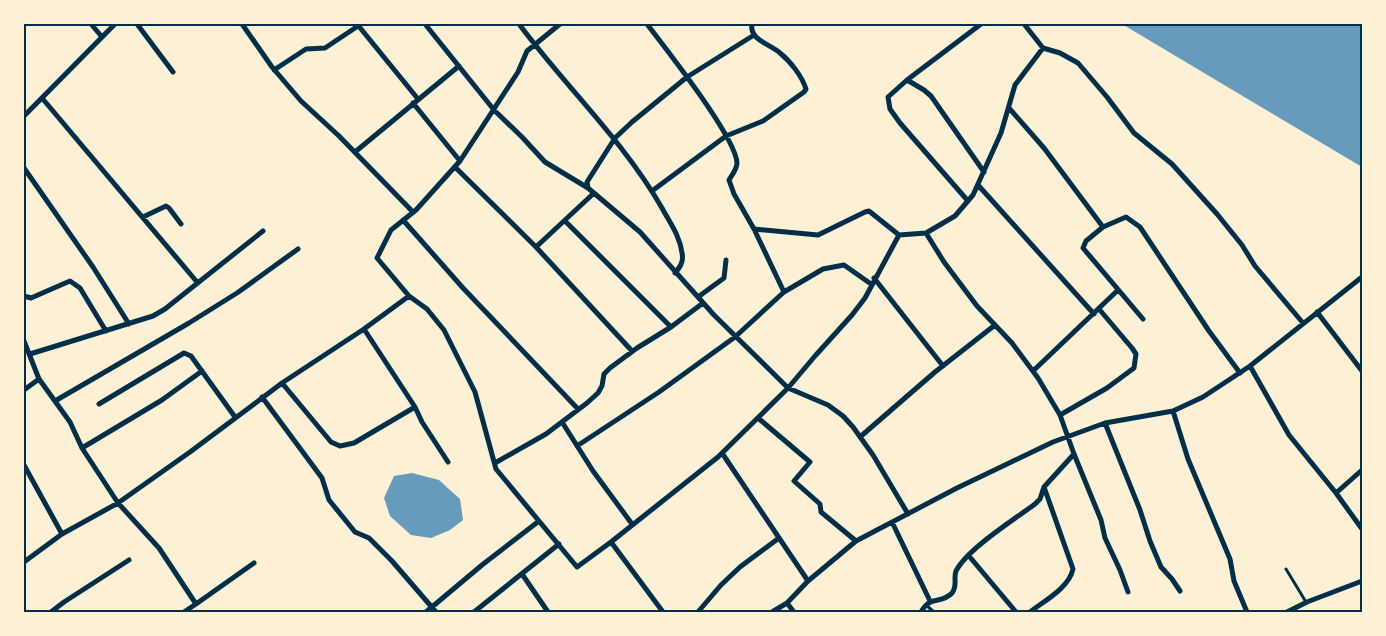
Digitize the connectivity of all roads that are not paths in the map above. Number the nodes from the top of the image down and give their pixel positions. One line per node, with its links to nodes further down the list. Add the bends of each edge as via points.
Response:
1 (91, 24): 14 (street)
2 (115, 24): 14 (street)
3 (137, 24): 19 (street)
4 (242, 24): 18 (street)
5 (359, 24): 18 (street, via 325,48 306,49); 23 (street)
6 (425, 24): 17 (street)
7 (519, 24): 15 (street)
8 (560, 24): 15 (street)
9 (647, 24): 20 (street)
10 (752, 24): 13 (street)
11 (981, 24): 21 (street)
12 (1024, 24): 16 (street)
13 (754, 35): 20 (street); 28 (street, via 783,55 806,88 798,98 763,121)
14 (102, 37): 22 (street)
15 (534, 44): 26 (street); 29 (street)
16 (1043, 48): 25 (street, via 1015,85); 68 (street, via 1078,63 1134,133 1172,164 1217,214)
17 (459, 66): 23 (street); 26 (street)
18 (274, 70): 30 (street)
19 (173, 72)
20 (687, 77): 28 (street); 29 (street)
21 (907, 80): 34 (street, via 931,96); 39 (street, via 890,94 890,108)
22 (42, 98): 27 (street); 41 (street)
23 (418, 99): 24 (street)
24 (413, 103): 30 (street); 31 (street)
25 (1009, 108): 34 (street); 45 (street, via 1044,148)
26 (494, 110): 31 (street); 36 (street, via 545,162)
27 (24, 116)
28 (726, 136): 37 (street); 46 (street, via 736,156 737,166 728,180)
29 (614, 138): 36 (street, via 587,182); 37 (street)
30 (355, 152): 40 (street)
31 (460, 161): 32 (street)
32 (455, 167): 40 (street); 50 (street)
33 (24, 168): 69 (street)
34 (984, 172): 35 (street)
35 (978, 185): 39 (street); 66 (street)
36 (588, 188): 38 (street)
37 (652, 190): 53 (street, via 678,237 683,255 682,264)
38 (594, 193): 43 (street); 53 (street, via 640,232)
39 (968, 201): 48 (street, via 955,216)
40 (414, 212): 42 (street)
41 (143, 217): 44 (street, via 166,206); 56 (street)
42 (403, 220): 61 (street, via 390,230 377,258); 92 (street)
43 (565, 221): 50 (street); 71 (street)
44 (181, 224)
45 (1102, 227): 58 (street, via 1083,248); 83 (street, via 1126,217 1140,227)
46 (754, 229): 49 (street, via 818,235 869,212); 59 (street)
47 (263, 231): 56 (street)
48 (926, 233): 49 (street); 70 (street, via 977,306)
49 (899, 235): 55 (street)
50 (536, 247): 76 (street)
51 (298, 249): 89 (street, via 237,293)
52 (726, 260): 62 (street, via 724,278)
53 (674, 273): 62 (street)
54 (1362, 277): 65 (street)
55 (874, 278): 57 (street); 78 (street)
56 (197, 282): 69 (street, via 165,309)
57 (871, 284): 59 (street, via 844,265 824,269); 86 (street, via 852,315)
58 (1118, 290): 64 (street); 67 (street)
59 (784, 292): 74 (street)
60 (24, 296): 73 (street, via 31,298 70,281 80,288)
61 (409, 296): 72 (street); 106 (street, via 427,309 444,330 475,392)
62 (698, 297): 63 (street)
63 (702, 303): 71 (street); 74 (street)
64 (1099, 308): 66 (street); 94 (street, via 1136,354 1134,368)
65 (1317, 312): 68 (street); 82 (street)
66 (1094, 314): 81 (street)
67 (1143, 319)
68 (1303, 323): 79 (street)
69 (129, 324): 73 (street)
70 (996, 326): 78 (street); 81 (street)
71 (671, 327): 76 (street)
72 (364, 329): 85 (street); 91 (street)
73 (106, 331): 77 (street)
74 (735, 337): 86 (street); 101 (street)
75 (24, 341): 77 (street)
76 (632, 352): 92 (street, via 604,374 598,393)
77 (30, 354): 84 (street)
78 (943, 366): 99 (street)
79 (1250, 366): 83 (street); 110 (street, via 1289,436)
80 (202, 370): 90 (street, via 191,356 184,353); 95 (street); 102 (street, via 162,400)
81 (1033, 371): 94 (street)
82 (1362, 371)
83 (1240, 373): 93 (street)
84 (39, 379): 87 (street); 89 (street)
85 (282, 383): 88 (street); 91 (street, via 331,442 340,446 354,443)
86 (788, 388): 96 (street); 99 (street, via 828,404)
87 (24, 390)
88 (262, 398): 95 (street); 136 (street, via 322,478 327,496 355,532 369,538)
89 (55, 401): 102 (street, via 70,422)
90 (99, 404)
91 (415, 406): 105 (street)
92 (578, 410): 97 (street)
93 (1174, 411): 98 (street); 151 (street, via 1188,459 1230,559 1234,581)
94 (1060, 415): 100 (street)
95 (235, 417): 111 (street)
96 (758, 418): 103 (street); 119 (street, via 810,462 794,481 820,504 821,512)
97 (562, 422): 101 (street); 106 (street)
98 (1105, 423): 100 (street); 131 (street, via 1161,567)
99 (860, 437): 112 (street)
100 (1068, 437): 104 (street); 112 (street)
101 (577, 446): 115 (street)
102 (82, 448): 111 (street)
103 (722, 453): 115 (street); 118 (street)
104 (1074, 454): 109 (street); 130 (street)
105 (448, 462)
106 (495, 463): 113 (street, via 496,469)
107 (24, 465): 117 (street)
108 (1362, 470): 110 (street)
109 (1044, 487): 122 (street, via 1035,504); 150 (street, via 1073,569 1066,583)
110 (1336, 493): 116 (street)
111 (118, 503): 117 (street); 135 (street, via 159,548)
112 (908, 514): 114 (street)
113 (539, 521): 121 (street); 136 (street)
114 (892, 522): 119 (street); 134 (street)
115 (632, 524): 120 (street)
116 (1362, 529)
117 (62, 534): 124 (street)
118 (778, 538): 128 (street); 144 (street, via 740,567)
119 (856, 541): 128 (street)
120 (611, 542): 121 (street, via 577,567); 143 (street)
121 (559, 544): 127 (street)
122 (969, 556): 134 (street, via 956,572 955,590); 149 (street)
123 (129, 560): 137 (street)
124 (24, 561)
125 (254, 563): 135 (street)
126 (1286, 569): 132 (lane)
127 (522, 574): 141 (street); 142 (street)
128 (808, 581): 133 (street)
129 (1362, 581): 132 (street)
130 (1128, 592)
131 (1180, 592)
132 (1307, 602): 152 (street)
133 (786, 603): 145 (street); 146 (street)
134 (928, 603): 147 (street); 148 (lane)
135 (196, 604): 138 (street)
136 (431, 607): 139 (street); 140 (street)
137 (51, 612)
138 (184, 612)
139 (426, 612)
140 (436, 612)
141 (474, 612)
142 (548, 612)
143 (663, 612)
144 (698, 612)
145 (772, 612)
146 (794, 612)
147 (921, 612)
148 (934, 612)
149 (1016, 612)
150 (1030, 612)
151 (1247, 612)
152 (1287, 612)

